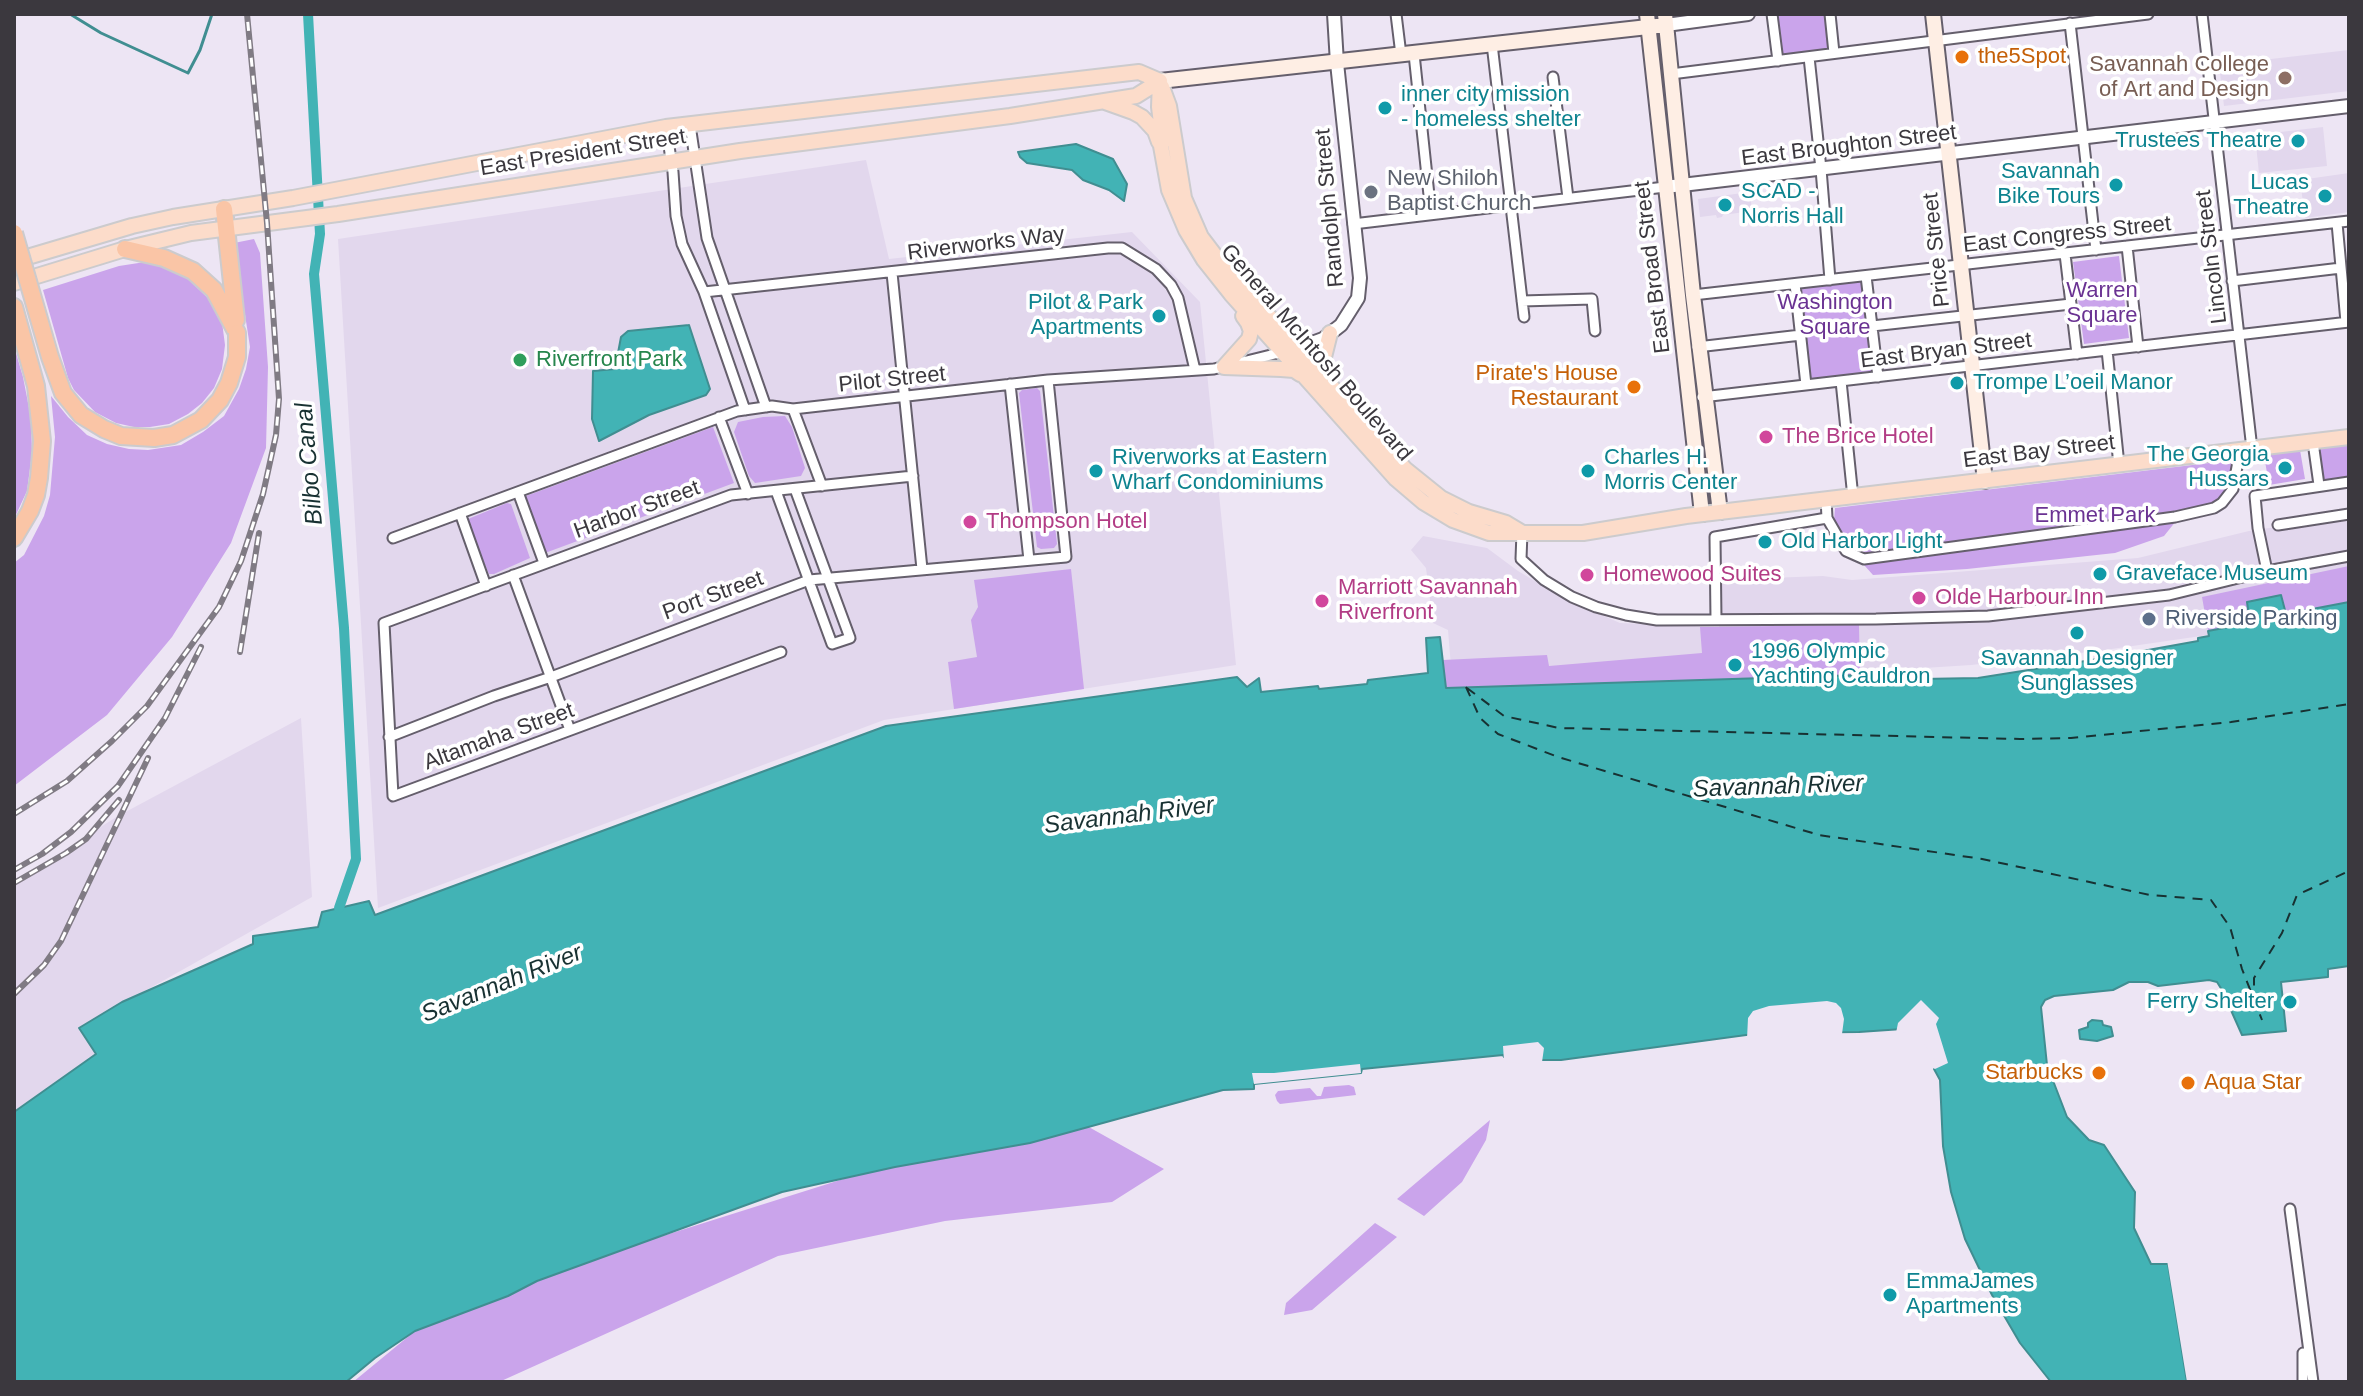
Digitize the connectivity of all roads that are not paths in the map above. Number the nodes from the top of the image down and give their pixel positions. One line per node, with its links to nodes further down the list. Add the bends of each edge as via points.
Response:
1 (1396, 14): 18 (street)
2 (1748, 14): 11 (street, East President Street)
3 (1772, 14): 20 (street)
4 (1830, 14): 17 (street)
5 (1933, 14): 15 (main road, Price Street)
6 (2036, 14): 14 (street)
7 (2148, 14): 10 (street)
8 (2202, 14): 27 (street, Lincoln Street)
9 (1333, 16): 21 (street, Randolph Street)
10 (2097, 17): 13 (street)
11 (1665, 19): 12 (main road, East President Street); 22 (main road, East Broad Street)
12 (1648, 20): 16 (main road, East President Street); 37 (main road, East Broad Street)
13 (2070, 23): 14 (street); 30 (street)
14 (2037, 27): 15 (street)
15 (1936, 39): 17 (street); 32 (main road, Price Street)
16 (1492, 44): 18 (main road, East President Street); 39 (street)
17 (1834, 53): 19 (street)
18 (1408, 54): 21 (main road, East President Street); 41 (street)
19 (1809, 57): 20 (street); 35 (street)
20 (1778, 61): 22 (street)
21 (1337, 63): 24 (main road, East President Street); 44 (street, Randolph Street)
22 (1671, 74): 36 (main road, East Broad Street)
23 (1553, 77): 38 (street)
24 (1160, 81): 25 (main road, East President Street, via 1136,96); 28 (main road, East President Street, via 1139,72); 31 (main road, General McIntosh Boulevard); 79 (main road, General McIntosh Boulevard, via 1184,198 1201,237)
25 (1101, 101): 31 (main road, via 1142,117); 33 (main road, East President Street)
26 (2349, 106): 27 (street, East Broughton Street)
27 (2215, 122): 30 (street, East Broughton Street); 47 (street, Lincoln Street)
28 (690, 125): 29 (main road, East President Street); 33 (street)
29 (666, 127): 34 (street); 40 (main road, East President Street)
30 (2084, 137): 32 (street, East Broughton Street); 50 (street)
31 (1161, 146): 52 (main road, General McIntosh Boulevard, via 1169,190)
32 (1949, 154): 35 (street, East Broughton Street); 54 (main road, Price Street)
33 (695, 158): 34 (main road, East President Street); 62 (street, via 704,226)
34 (671, 162): 45 (main road, East President Street); 63 (street, via 682,244)
35 (1821, 169): 36 (street, East Broughton Street); 58 (street)
36 (1682, 185): 37 (street, East Broughton Street); 64 (main road, East Broad Street)
37 (1665, 187): 38 (street, East Broughton Street); 78 (main road, East Broad Street)
38 (1568, 198): 39 (street, East Broughton Street)
39 (1509, 205): 41 (street, East Broughton Street); 65 (street)
40 (224, 209): 45 (highway); 53 (main road, East President Street, via 132,226)
41 (1431, 214): 44 (street, East Broughton Street)
42 (2349, 221): 43 (street, East Congress Street)
43 (2337, 223): 47 (street, East Congress Street); 55 (street)
44 (1353, 224): 74 (street, Randolph Street, via 1358,298)
45 (225, 229): 49 (main road, East President Street); 73 (highway)
46 (14, 233): 73 (highway, bridge, via 58,382 81,415 104,429 154,438 181,432 201,420 229,383)
47 (2228, 236): 48 (street, East Congress Street); 59 (street, Lincoln Street)
48 (2127, 246): 50 (street, East Congress Street); 77 (street)
49 (125, 249): 60 (main road, East President Street); 73 (highway, via 193,271 214,290)
50 (2096, 250): 51 (street, East Congress Street)
51 (2065, 254): 54 (street, East Congress Street); 66 (street)
52 (1204, 260): 79 (main road, General McIntosh Boulevard); 83 (main road, via 1251,331)
53 (14, 261)
54 (1961, 264): 57 (street, East Congress Street); 68 (main road, Price Street)
55 (2341, 268): 59 (street); 70 (street)
56 (892, 273): 62 (street, Riverworks Way); 84 (street, Riverworks Way, via 1122,248 1171,285); 92 (street)
57 (1866, 276): 58 (street, East Congress Street); 71 (street)
58 (1830, 280): 61 (street, East Congress Street)
59 (2232, 281): 76 (street, Lincoln Street)
60 (14, 283)
61 (1795, 284): 64 (street, East Congress Street); 75 (street)
62 (724, 289): 63 (street, Riverworks Way); 94 (street)
63 (704, 292): 96 (street)
64 (1693, 295): 78 (main road, East Broad Street)
65 (1522, 301): 69 (street); 72 (street, via 1592,299)
66 (2071, 304): 68 (street); 81 (street)
67 (14, 307): 121 (highway, via 36,386 42,441 36,495)
68 (1967, 315): 71 (street); 82 (main road, Price Street)
69 (1524, 317)
70 (2348, 322): 76 (street, East Bryan Street)
71 (1872, 326): 86 (street)
72 (1595, 331)
73 (237, 333)
74 (1330, 333): 79 (street, Randolph Street); 87 (main road)
75 (1801, 335): 78 (street); 91 (street)
76 (2239, 335): 77 (street, East Bryan Street); 100 (street, Lincoln Street)
77 (2138, 347): 80 (street, East Bryan Street)
78 (1692, 348): 93 (main road, East Broad Street)
79 (1290, 350): 83 (street, Pilot Street); 85 (main road, General McIntosh Boulevard); 87 (main road, General McIntosh Boulevard)
80 (2107, 350): 81 (street, East Bryan Street); 101 (street)
81 (2077, 354): 82 (street, East Bryan Street)
82 (1972, 365): 86 (street, East Bryan Street); 103 (main road, Price Street)
83 (1224, 367): 84 (street, Pilot Street); 85 (main road, via 1294,370)
84 (1195, 370): 88 (street, Pilot Street)
85 (1304, 376): 120 (main road, General McIntosh Boulevard, via 1423,502 1489,533)
86 (1878, 377): 89 (street, East Bryan Street)
87 (1325, 379): 120 (main road, General McIntosh Boulevard, via 1431,492)
88 (1048, 380): 90 (street, Pilot Street); 124 (street, Port Street, via 1066,557)
89 (1841, 381): 91 (street, East Bryan Street); 111 (street)
90 (1010, 384): 92 (street, Pilot Street); 124 (street)
91 (1806, 385): 93 (street, East Bryan Street)
92 (904, 397): 95 (street, Pilot Street); 102 (street)
93 (1698, 398): 113 (main road, East Broad Street); 115 (main road, East Broad Street)
94 (766, 407): 95 (street, Pilot Street); 96 (street, Pilot Street)
95 (793, 409): 106 (street)
96 (745, 410): 97 (street, Pilot Street)
97 (719, 417): 109 (street, Pilot Street); 110 (street)
98 (2349, 437): 99 (main road, East Bay Street)
99 (2313, 442): 100 (main road, East Bay Street); 105 (street)
100 (2246, 450): 101 (main road, East Bay Street); 118 (street, Lincoln Street, via 2233,489 2222,503 2175,517 1864,559 1846,551)
101 (2119, 465): 103 (main road, East Bay Street)
102 (913, 476): 106 (street, Harbor Street); 126 (street)
103 (1985, 481): 111 (main road, East Bay Street)
104 (2349, 482): 105 (street)
105 (2319, 485): 127 (street, via 2255,496)
106 (822, 486): 107 (street, Harbor Street)
107 (795, 489): 108 (street, Harbor Street); 129 (street)
108 (776, 491): 110 (street, Harbor Street); 130 (street)
109 (518, 492): 114 (street, Pilot Street); 125 (street)
110 (748, 494): 125 (street, Harbor Street, via 731,495)
111 (1855, 496): 112 (main road, East Bay Street)
112 (1826, 499): 113 (main road, East Bay Street); 118 (street)
113 (1720, 512): 115 (main road, East Bay Street)
114 (460, 513): 122 (street, Pilot Street); 131 (street)
115 (1702, 514): 117 (main road, East Bay Street)
116 (2349, 514): 119 (street)
117 (1686, 516): 120 (main road, General McIntosh Boulevard, via 1583,533)
118 (1827, 518): 132 (street, via 1715,537)
119 (2278, 525)
120 (1522, 532): 132 (street, via 1519,554 1524,562 1582,601 1641,618)
121 (14, 538)
122 (393, 538)
123 (2349, 556): 127 (street)
124 (1029, 560): 126 (street, Port Street)
125 (544, 563): 128 (street, Harbor Street)
126 (922, 569): 129 (street, Port Street)
127 (2267, 571): 132 (street, via 2169,595 1988,616)
128 (513, 575): 131 (street, Harbor Street); 135 (street)
129 (828, 579): 130 (street, Port Street); 130 (street, via 850,638 832,644)
130 (809, 580): 135 (street, Port Street)
131 (486, 586): 133 (street, Harbor Street)
132 (1716, 619)
133 (384, 623): 137 (street, Altamaha Street)
134 (781, 652): 136 (street, Altamaha Street)
135 (551, 677): 136 (street); 137 (street, Port Street)
136 (570, 730): 137 (street, Altamaha Street, via 393,796)
137 (389, 737)
138 (2290, 1209): 139 (street)
139 (2303, 1318): 140 (street); 141 (street)
140 (2303, 1382)
141 (2313, 1382)

